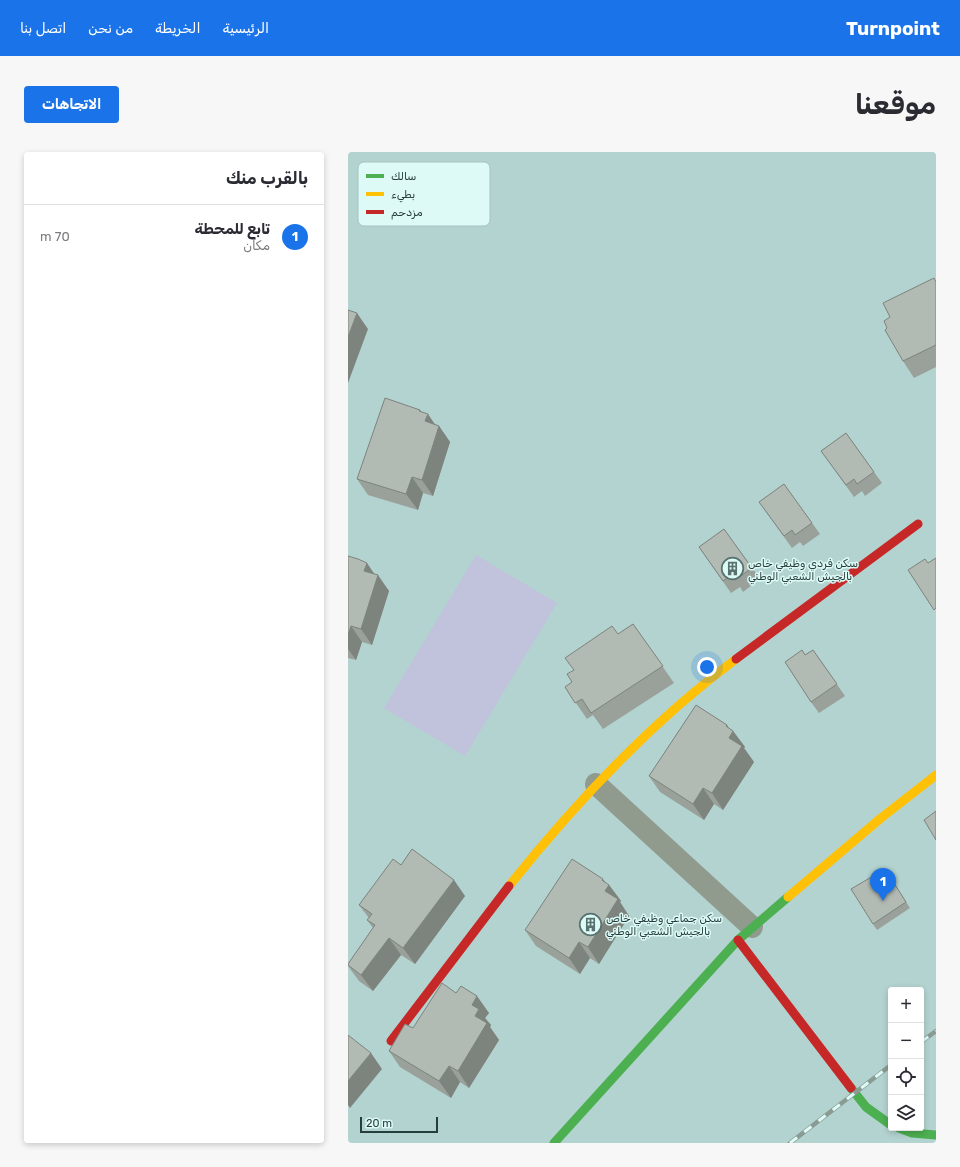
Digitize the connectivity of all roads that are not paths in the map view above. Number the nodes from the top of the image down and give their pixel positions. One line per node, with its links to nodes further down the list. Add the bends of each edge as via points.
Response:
1 (918, 524): 3 (street, via 718,672 657,723)
2 (936, 775): 4 (street)
3 (596, 784): 4 (street); 5 (street, via 484,918)
4 (745, 933): 6 (street, via 855,1093 866,1107); 9 (street)
5 (391, 1040)
6 (888, 1123)
7 (907, 1131): 8 (street)
8 (936, 1135)
9 (554, 1143)

